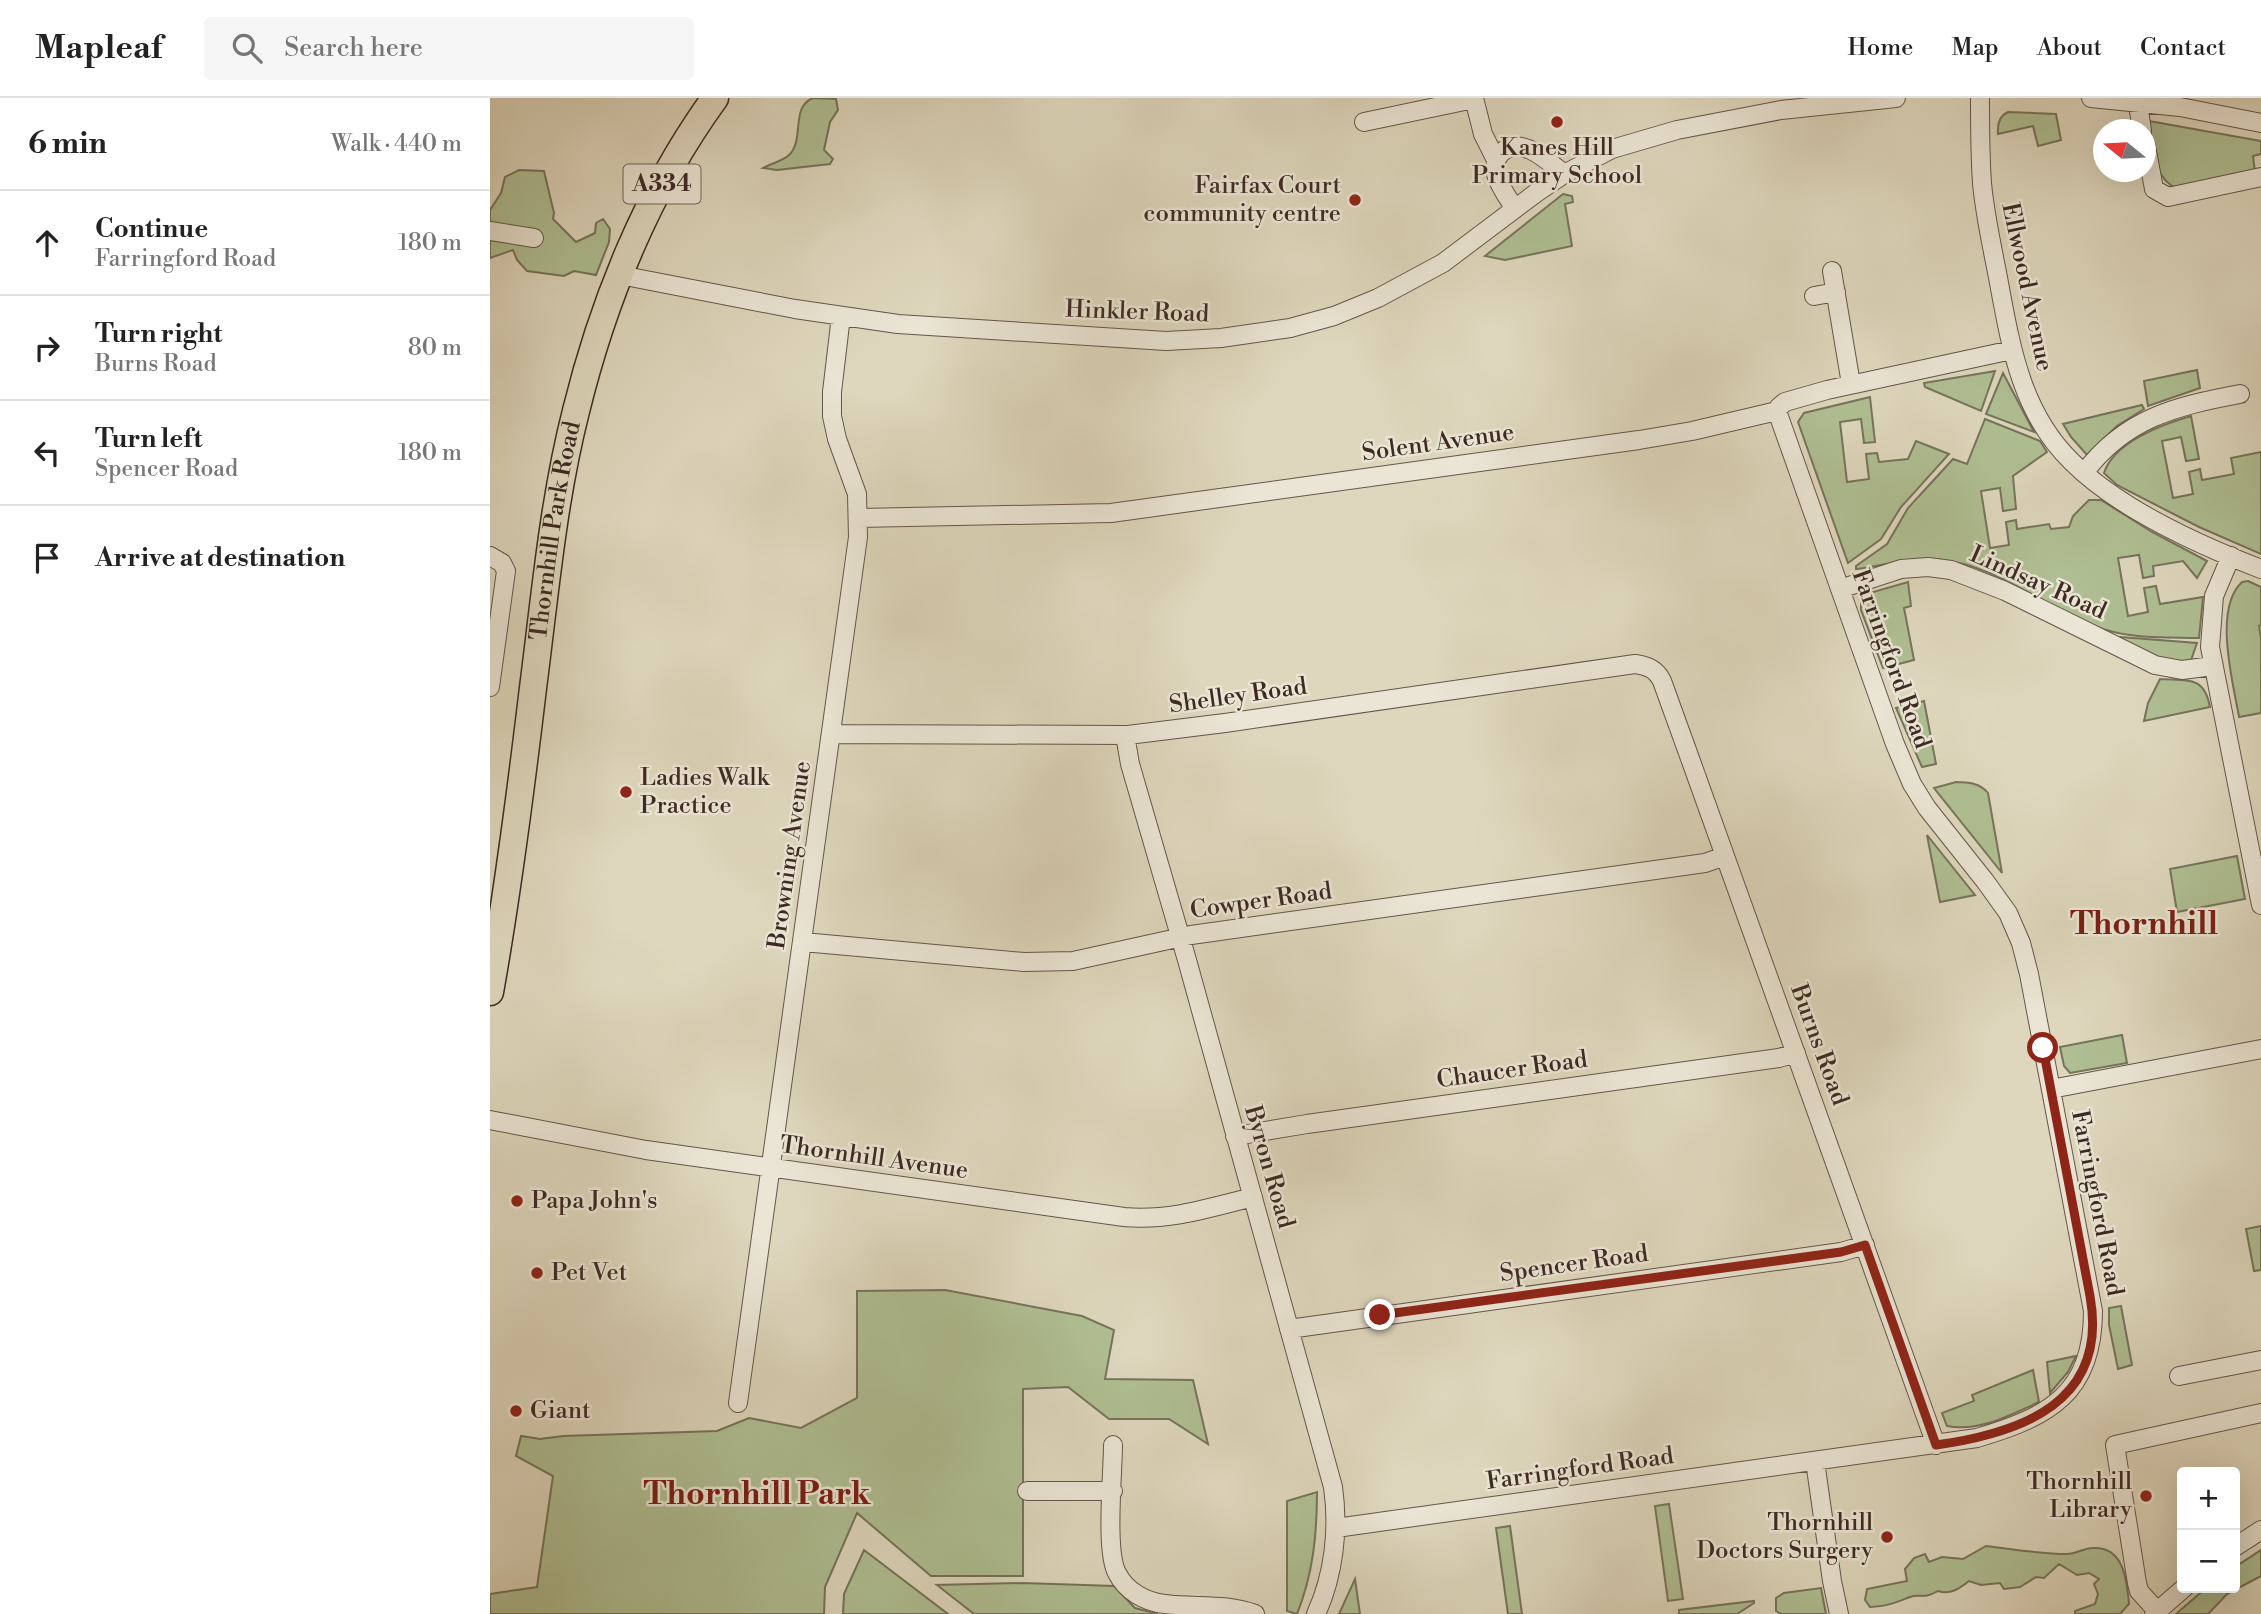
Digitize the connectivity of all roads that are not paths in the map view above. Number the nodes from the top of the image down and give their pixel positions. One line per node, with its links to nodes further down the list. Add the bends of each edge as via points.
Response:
1 (715, 98): 18 (main road, Thornhill Park Road / A334, via 676,157)
2 (1896, 98): 11 (street, Hinkler Road, via 1781,110 1677,130 1612,149)
3 (1980, 98): 22 (street, Ellwood Avenue, via 1984,205)
4 (2091, 98): 6 (street)
5 (1474, 99): 8 (street); 10 (street)
6 (2137, 100): 7 (street); 9 (street)
7 (2140, 119)
8 (1364, 122)
9 (2261, 123)
10 (1496, 160): 11 (street, via 1503,151 1526,148); 14 (street, via 1495,172)
11 (1564, 174): 14 (street, Hinkler Road)
12 (2261, 177): 13 (street, via 2168,197 2159,194)
13 (2153, 182)
14 (1515, 209): 21 (street, Hinkler Road, via 1443,263 1378,298 1290,328 1166,341 921,326)
15 (490, 231): 16 (street)
16 (534, 238)
17 (1832, 271): 19 (street)
18 (620, 275): 21 (street, Hinkler Road); 40 (main road, Thornhill Park Road / A334, via 592,354 565,460)
19 (1836, 292): 20 (street); 23 (street)
20 (1814, 296)
21 (841, 316): 27 (street, Browning Avenue, via 832,416 855,488)
22 (2012, 350): 23 (street, Solent Avenue); 26 (street, Ellwood Avenue, via 2027,397 2057,444)
23 (1851, 384): 25 (street, Solent Avenue, via 1785,402)
24 (2240, 394): 26 (street, via 2173,408 2147,419 2113,442)
25 (1777, 411): 27 (street, Solent Avenue, via 1692,432 1111,513); 31 (street, Farringford Road)
26 (2084, 473): 29 (street, Ellwood Avenue, via 2137,510)
27 (859, 518): 36 (street, Browning Avenue)
28 (490, 556): 32 (street, via 506,571)
29 (2231, 556): 30 (street, Ellwood Avenue); 34 (street, via 2214,596)
30 (2261, 569)
31 (1840, 589): 34 (street, Lindsay Road, via 1902,569 1951,570 2005,591 2155,664 2182,670); 47 (street, Farringford Road, via 1912,784 2000,900 2016,930)
32 (495, 624): 35 (street)
33 (1649, 666): 37 (street, Shelley Road, via 1619,666); 38 (street, Burns Road, via 1662,681)
34 (2213, 666): 39 (street)
35 (490, 687)
36 (831, 734): 37 (street, Shelley Road); 43 (street, Browning Avenue)
37 (1125, 735): 42 (street, Byron Road, via 1129,764)
38 (1725, 856): 42 (street, Cowper Road, via 1705,863); 46 (street, Burns Road)
39 (2259, 882): 41 (street)
40 (498, 893): 44 (main road, Thornhill Park Road / A334)
41 (2261, 905)
42 (1180, 938): 43 (street, Cowper Road, via 1082,959 1044,962); 49 (street, Byron Road)
43 (803, 942): 50 (street, Browning Avenue)
44 (490, 992)
45 (2261, 1049): 47 (street)
46 (1796, 1052): 49 (street, Chaucer Road); 52 (street, Burns Road)
47 (2051, 1089): 59 (street, Farringford Road, via 2093,1311 2087,1354 2072,1387 2058,1404 1986,1436)
48 (490, 1121): 50 (street, Thornhill Avenue)
49 (1236, 1136): 51 (street, Byron Road)
50 (771, 1169): 51 (street, Thornhill Avenue, via 1146,1219); 56 (street, Browning Avenue)
51 (1252, 1197): 53 (street, Byron Road)
52 (1865, 1245): 53 (street, Spencer Road); 59 (street, Burns Road)
53 (1289, 1329): 63 (street, Byron Road, via 1333,1487)
54 (2261, 1360): 55 (street)
55 (2179, 1376)
56 (738, 1403)
57 (2261, 1412): 67 (street, via 2115,1445 2137,1583)
58 (1113, 1445): 62 (street)
59 (1936, 1445): 60 (street, Farringford Road)
60 (1815, 1461): 63 (street, Farringford Road); 70 (street)
61 (1027, 1491): 62 (street)
62 (1112, 1491): 68 (street, via 1113,1563 1129,1589 1157,1603 1230,1607)
63 (1336, 1528): 69 (street, Byron Road)
64 (2261, 1530): 65 (street)
65 (2240, 1544)
66 (2178, 1593): 67 (street)
67 (2156, 1612)
68 (1255, 1614)
69 (1316, 1614)
70 (1839, 1614)

